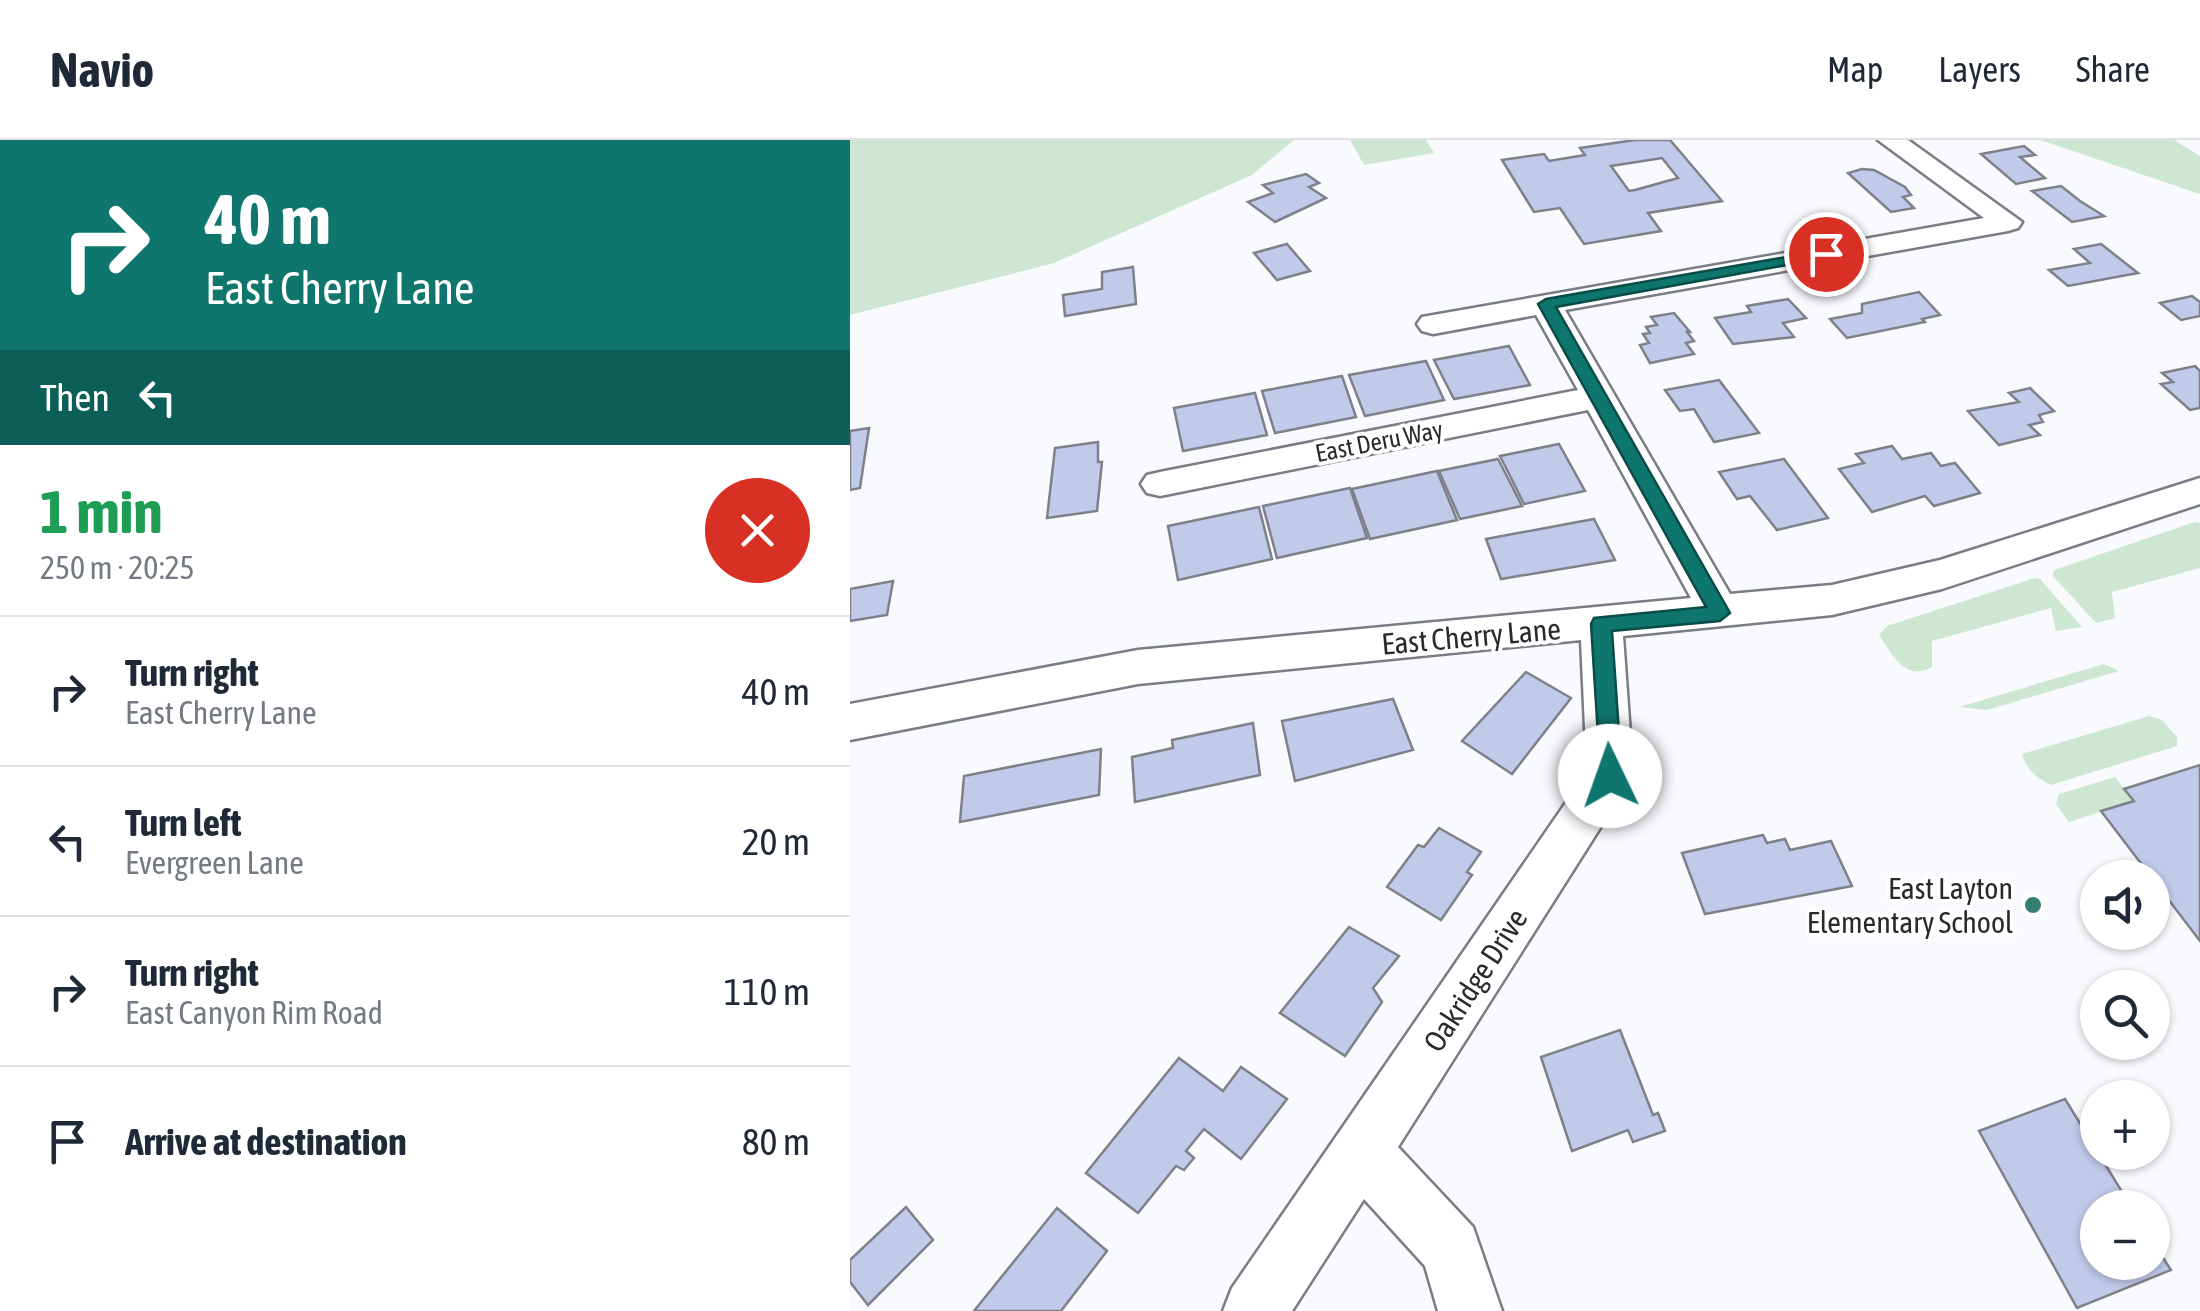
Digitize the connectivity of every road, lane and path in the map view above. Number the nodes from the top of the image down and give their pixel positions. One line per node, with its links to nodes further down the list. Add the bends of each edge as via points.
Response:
1 (1891, 140): 2 (street, via 2008,222)
2 (1546, 304): 3 (street); 4 (street)
3 (1434, 324)
4 (1599, 397): 5 (street, East Deru Way); 7 (street)
5 (1160, 484)
6 (2200, 491): 7 (street, East Cherry Lane, via 1942,574 1832,600)
7 (1720, 613): 8 (street, East Cherry Lane)
8 (1601, 624): 9 (street, East Cherry Lane, via 1138,667); 10 (street, Oakridge Drive, via 1610,776)
9 (850, 722)
10 (1361, 1152): 11 (street, Oakridge Drive); 12 (street, via 1451,1249)
11 (1256, 1311)
12 (1470, 1311)

